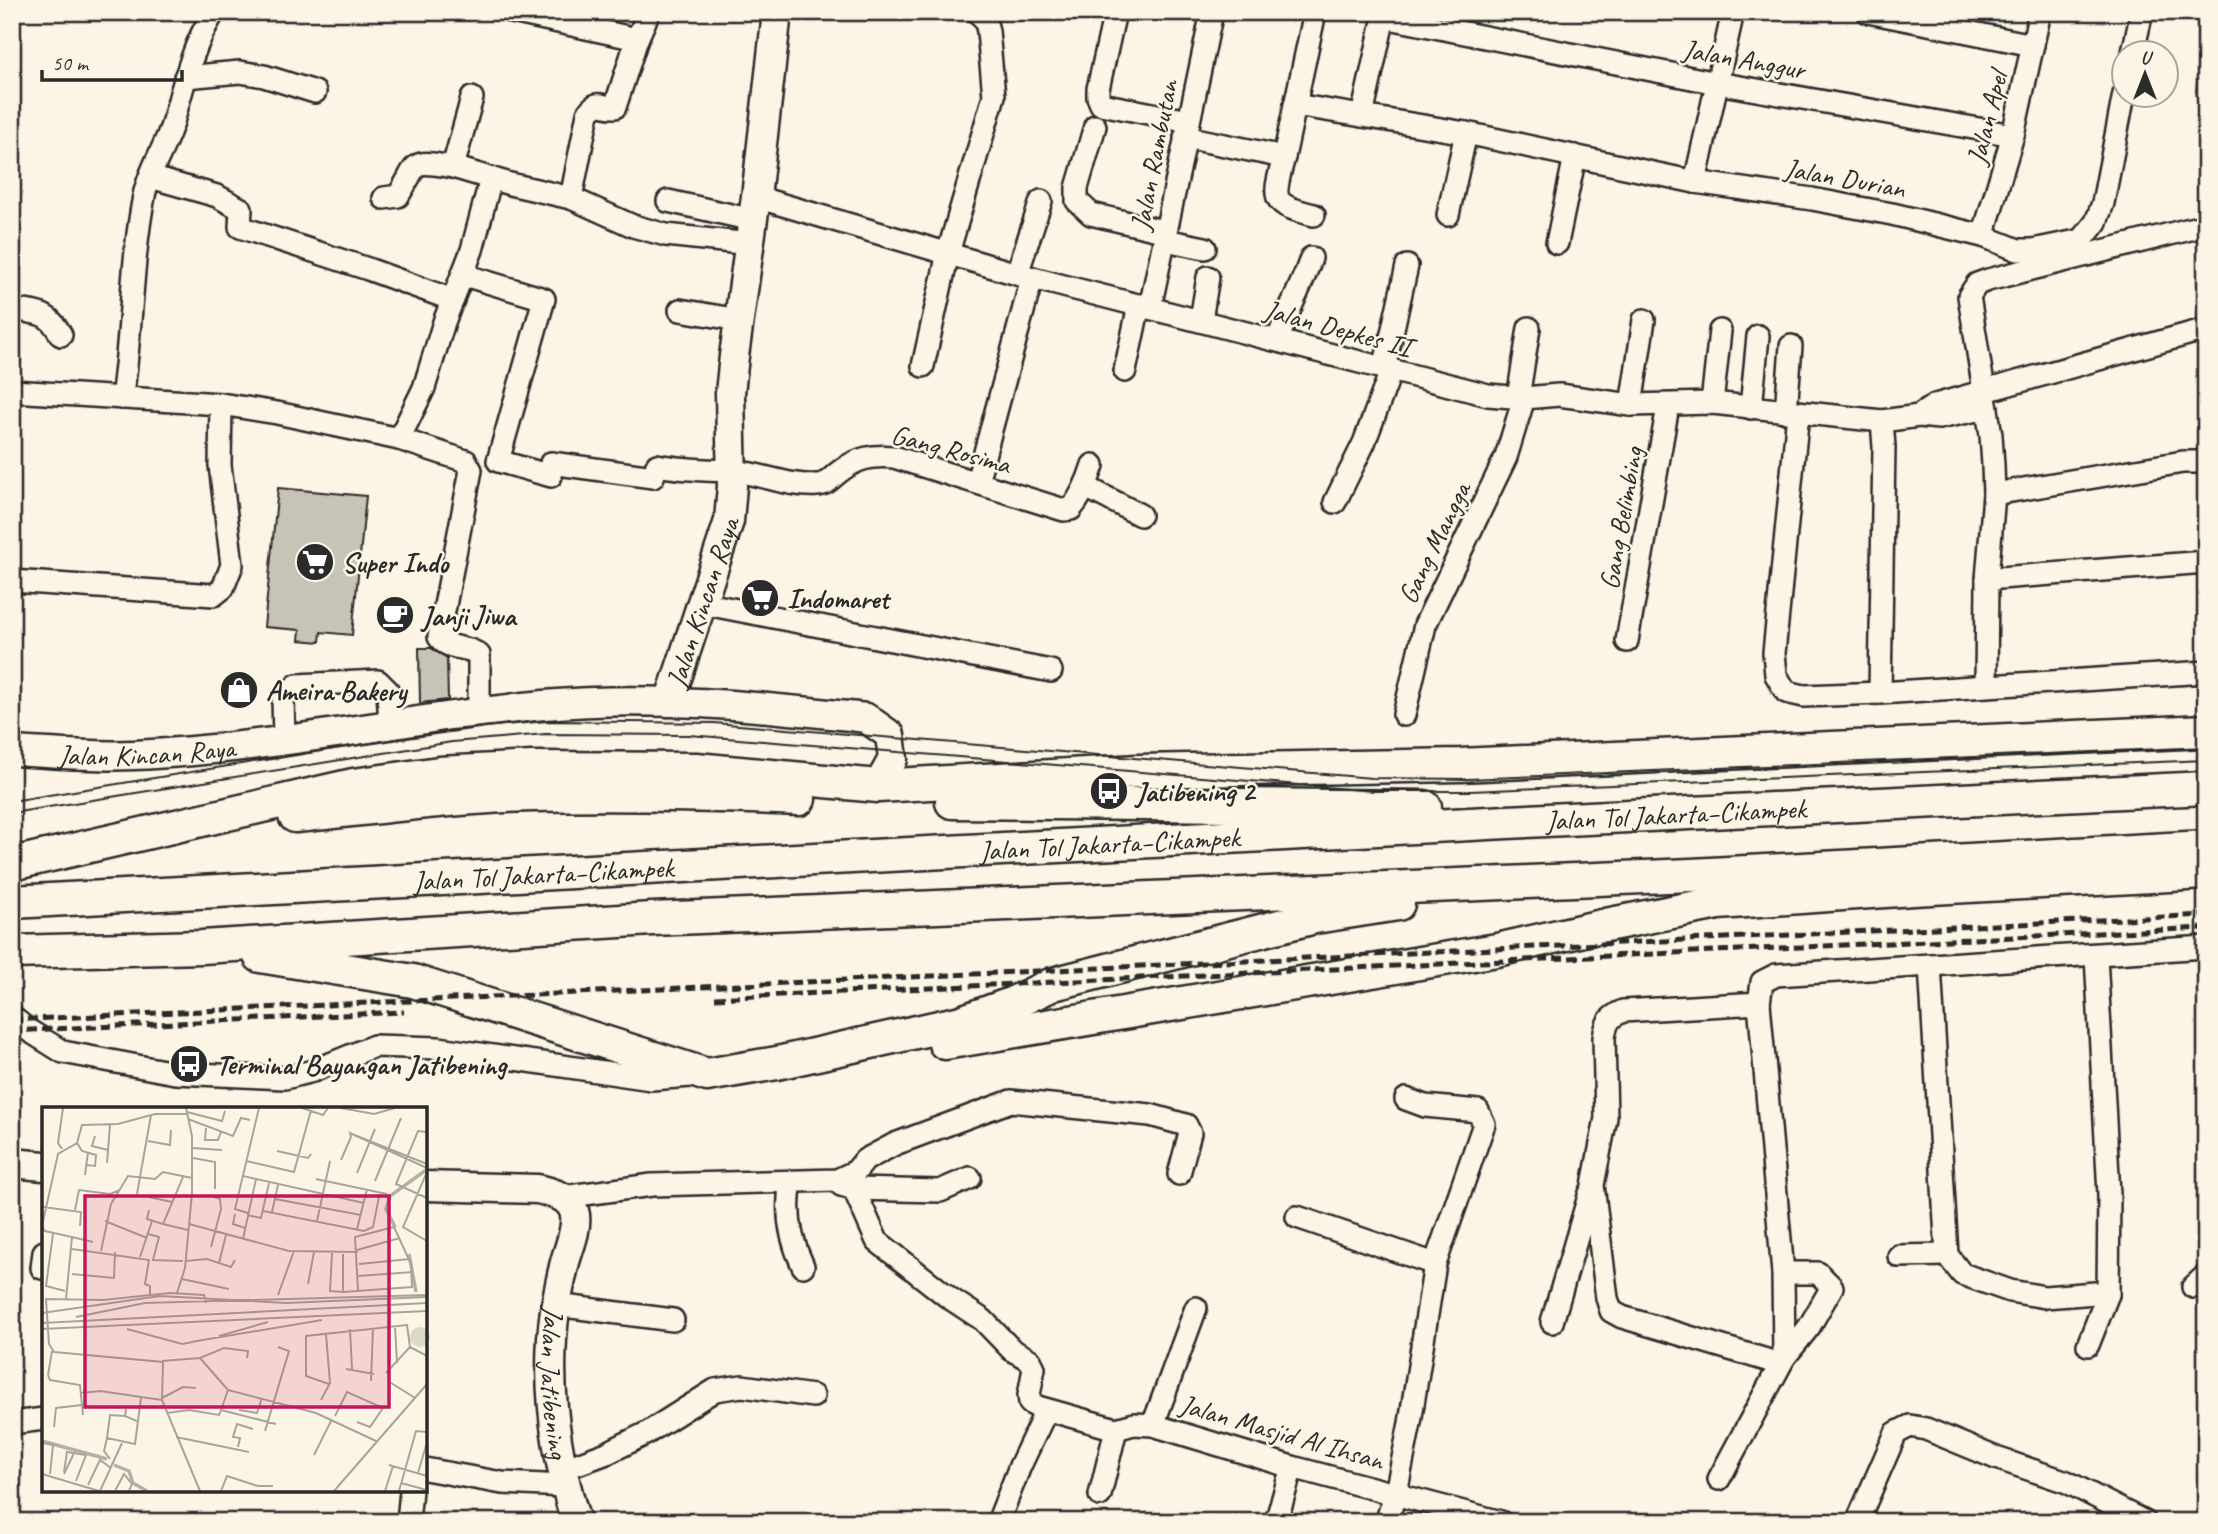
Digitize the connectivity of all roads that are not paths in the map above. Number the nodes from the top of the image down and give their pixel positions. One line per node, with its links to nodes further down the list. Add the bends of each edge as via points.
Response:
1 (214, 12): 17 (street, via 201,33)
2 (512, 12): 15 (street)
3 (649, 12): 15 (street)
4 (777, 12): 40 (main road, Jalan Kincan Raya)
5 (977, 12): 46 (street, via 988,31 994,96)
6 (1115, 12): 25 (street, via 1098,89 1101,104)
7 (1212, 12): 25 (street, Jalan Rambutan)
8 (1315, 12): 21 (street)
9 (1733, 12): 18 (street)
10 (1868, 12): 16 (street)
11 (2040, 12): 16 (street, Jalan Apel)
12 (2142, 12): 14 (street)
13 (1384, 15): 18 (street, Jalan Anggur); 23 (street)
14 (2136, 38)
15 (637, 39): 35 (street, via 615,107 597,104 588,113)
16 (2033, 45): 27 (street, Jalan Apel)
17 (186, 77): 19 (street, via 240,72); 31 (street, via 166,144)
18 (1717, 83): 27 (street, Jalan Anggur); 33 (street)
19 (315, 92)
20 (472, 98): 30 (street)
21 (1295, 105): 23 (street, Jalan Durian); 29 (street)
22 (2121, 108): 43 (street, Jalan Durian, via 2103,203 2082,240 2018,250)
23 (1362, 116): 26 (street, Jalan Durian)
24 (1095, 126): 42 (street, via 1077,201 1091,214)
25 (1187, 129): 29 (street); 42 (street, Jalan Rambutan)
26 (1466, 133): 28 (street, Jalan Durian); 39 (street)
27 (2013, 135): 43 (street, Jalan Apel)
28 (1575, 156): 33 (street, Jalan Durian); 44 (street)
29 (1284, 157): 38 (street, via 1278,199 1288,209)
30 (453, 167): 32 (street); 34 (street, via 421,164 409,173 398,196)
31 (150, 177): 52 (street, via 217,196 241,209 240,227); 70 (street, via 135,257)
32 (491, 178): 35 (street); 49 (street)
33 (1695, 181): 43 (street, Jalan Durian, via 1839,204)
34 (384, 198)
35 (571, 198): 40 (street, via 633,226 666,234)
36 (668, 201): 40 (street)
37 (1041, 201): 50 (street)
38 (1314, 215)
39 (1448, 215)
40 (753, 220): 46 (street, Jalan Depkes II); 56 (main road, Jalan Kincan Raya)
41 (2206, 225): 72 (street, via 1977,284 1969,296)
42 (1166, 236): 45 (street); 53 (street, Jalan Rambutan)
43 (1983, 236)
44 (1557, 243)
45 (1205, 248)
46 (948, 253): 50 (street, Jalan Depkes II); 66 (street)
47 (1311, 258): 64 (street)
48 (1407, 267): 67 (street)
49 (464, 275): 52 (street); 85 (street, Gang Rosima, via 544,299 498,461 551,476 551,463 653,477 657,465)
50 (1025, 276): 53 (street, Jalan Depkes II); 86 (street)
51 (1208, 277): 57 (street)
52 (453, 300): 80 (street, via 424,388)
53 (1145, 307): 57 (street, Jalan Depkes II); 68 (street, Jalan Rambutan)
54 (12, 309): 62 (street, via 47,316)
55 (681, 310): 56 (street)
56 (739, 320): 85 (main road, Jalan Kincan Raya)
57 (1201, 320): 64 (street, Jalan Depkes II)
58 (1644, 320): 75 (street)
59 (1530, 328): 71 (street, Gang Mangga)
60 (2206, 329): 72 (street, Jalan Depkes II)
61 (1720, 331): 74 (street)
62 (61, 335)
63 (1758, 336): 77 (street)
64 (1278, 340): 67 (street, Jalan Depkes II)
65 (1791, 346): 78 (street)
66 (923, 366)
67 (1387, 370): 71 (street, Jalan Depkes II, via 1488,395); 89 (street, via 1364,443)
68 (1125, 371)
69 (12, 391): 70 (street)
70 (122, 398): 73 (street)
71 (1521, 398): 75 (street, Jalan Depkes II, via 1559,395); 102 (street, Gang Mangga, via 1506,457 1425,625)
72 (1985, 400): 79 (street, Jalan Depkes II, via 1935,405 1919,416); 88 (street)
73 (220, 404): 80 (street); 93 (street, via 220,465 232,565 223,588 214,595)
74 (1712, 404): 76 (street, Jalan Depkes II); 77 (street, Jalan Depkes II)
75 (1630, 405): 76 (street, Jalan Depkes II)
76 (1668, 406): 95 (street, Gang Belimbing)
77 (1751, 408): 78 (street, Jalan Depkes II)
78 (1792, 413): 79 (street, Jalan Depkes II); 99 (street, via 1776,675 1786,692 1804,696)
79 (1882, 421): 99 (street)
80 (400, 439): 101 (street, via 466,461 470,467 439,636 449,646 479,655)
81 (2206, 453): 82 (street)
82 (2183, 462): 83 (street); 88 (street)
83 (2206, 462)
84 (1093, 465): 87 (street, Gang Rosima)
85 (725, 472): 86 (street, Gang Rosima, via 817,485 828,483 864,457 879,456); 94 (main road, Jalan Kincan Raya, via 730,521)
86 (977, 482): 87 (street, Gang Rosima, via 1064,510 1071,509)
87 (1086, 486): 90 (street)
88 (1994, 494): 92 (street)
89 (1335, 502)
90 (1140, 515)
91 (2206, 562): 92 (street)
92 (1987, 579): 98 (street)
93 (12, 581)
94 (701, 603): 96 (street); 100 (main road, Jalan Kincan Raya)
95 (1627, 641)
96 (1051, 671)
97 (2206, 672): 98 (street)
98 (1986, 685): 99 (street)
99 (1880, 693)
100 (669, 702): 101 (main road, Jalan Kincan Raya, via 609,701); 107 (main road, via 866,718 890,734 893,759)
101 (479, 712): 103 (main road, Jalan Kincan Raya)
102 (1404, 715)
103 (390, 724): 105 (main road, Jalan Kincan Raya); 105 (street, via 388,691 378,681 298,685 284,697)
104 (2206, 732): 107 (highway, via 1460,765 1146,771)
105 (284, 741): 106 (main road, Jalan Kincan Raya, via 135,755)
106 (12, 751)
107 (878, 786): 110 (highway, via 696,769 532,768 439,773 353,785)
108 (2206, 788): 109 (highway, Jalan Tol Jakarta–Cikampek)
109 (2033, 796): 110 (highway, via 1477,808 532,795); 115 (highway, Jalan Tol Jakarta–Cikampek)
110 (158, 831): 112 (highway)
111 (2206, 848): 114 (highway, Jalan Tol Jakarta–Cikampek)
112 (12, 864)
113 (2206, 873): 123 (highway, via 1718,903 1497,950 885,1054)
114 (1691, 875): 116 (highway, Jalan Tol Jakarta–Cikampek, via 652,919); 123 (highway, via 1460,895 1315,917 1053,984 961,1022)
115 (12, 902)
116 (202, 947): 118 (highway, Jalan Tol Jakarta–Cikampek); 124 (highway, via 414,981)
117 (2206, 947): 119 (street)
118 (12, 952)
119 (2096, 956): 120 (street); 141 (street, via 2109,1194)
120 (1930, 965): 121 (street, via 1776,975 1762,982); 136 (street)
121 (1759, 1003): 132 (street, via 1612,1015 1605,1025 1606,1118); 140 (street)
122 (12, 1017): 124 (street, via 63,1052 175,1073 285,1078 374,1046 439,1048 651,1079)
123 (777, 1063): 124 (highway)
124 (707, 1075)
125 (1406, 1099): 138 (street, via 1478,1111 1485,1124)
126 (12, 1163): 127 (main road)
127 (42, 1166)
128 (1179, 1174): 131 (street, via 1190,1133 1186,1125 1150,1115 1012,1101 895,1144 865,1160)
129 (971, 1178): 131 (street, via 940,1191)
130 (791, 1182): 131 (street); 134 (street, via 652,1185); 139 (street, via 788,1210)
131 (845, 1184): 149 (street, via 877,1241 1030,1360 1034,1368 1030,1403)
132 (1593, 1185): 145 (street); 147 (street, via 1611,1311)
133 (427, 1186): 134 (main road, via 538,1189)
134 (566, 1200): 142 (main road, Jalan Jatibening, via 575,1215 574,1230)
135 (1297, 1217): 138 (street)
136 (1947, 1255): 137 (street); 141 (street, via 1962,1274 2010,1291 2045,1297)
137 (1899, 1256)
138 (1435, 1264): 159 (street)
139 (803, 1266)
140 (1783, 1273): 147 (street); 147 (street, via 1818,1273 1832,1287)
141 (2108, 1294): 146 (street)
142 (556, 1305): 144 (street); 156 (main road, Jalan Jatibening, via 551,1373)
143 (1196, 1308): 152 (street)
144 (673, 1320)
145 (1552, 1322)
146 (2088, 1345)
147 (1782, 1361): 157 (street)
148 (813, 1396): 156 (street, via 742,1386 715,1390)
149 (1046, 1411): 153 (street, Jalan Masjid Al Ihsan); 163 (street)
150 (42, 1419): 151 (street)
151 (12, 1423)
152 (1153, 1425): 153 (street, Jalan Masjid Al Ihsan); 154 (street, Jalan Masjid Al Ihsan)
153 (1116, 1429): 160 (street)
154 (1292, 1467): 159 (street, Jalan Masjid Al Ihsan); 164 (street)
155 (427, 1469): 156 (street, via 502,1483)
156 (563, 1478): 162 (main road, Jalan Jatibening)
157 (1719, 1479)
158 (411, 1492): 161 (street)
159 (1396, 1493): 165 (street); 166 (street, Jalan Masjid Al Ihsan)
160 (1100, 1495)
161 (408, 1522)
162 (576, 1522)
163 (998, 1522)
164 (1276, 1522)
165 (1386, 1522)
166 (1501, 1522)
167 (1857, 1522): 168 (street, via 1896,1433 1910,1426 2067,1482)
168 (2145, 1522)

